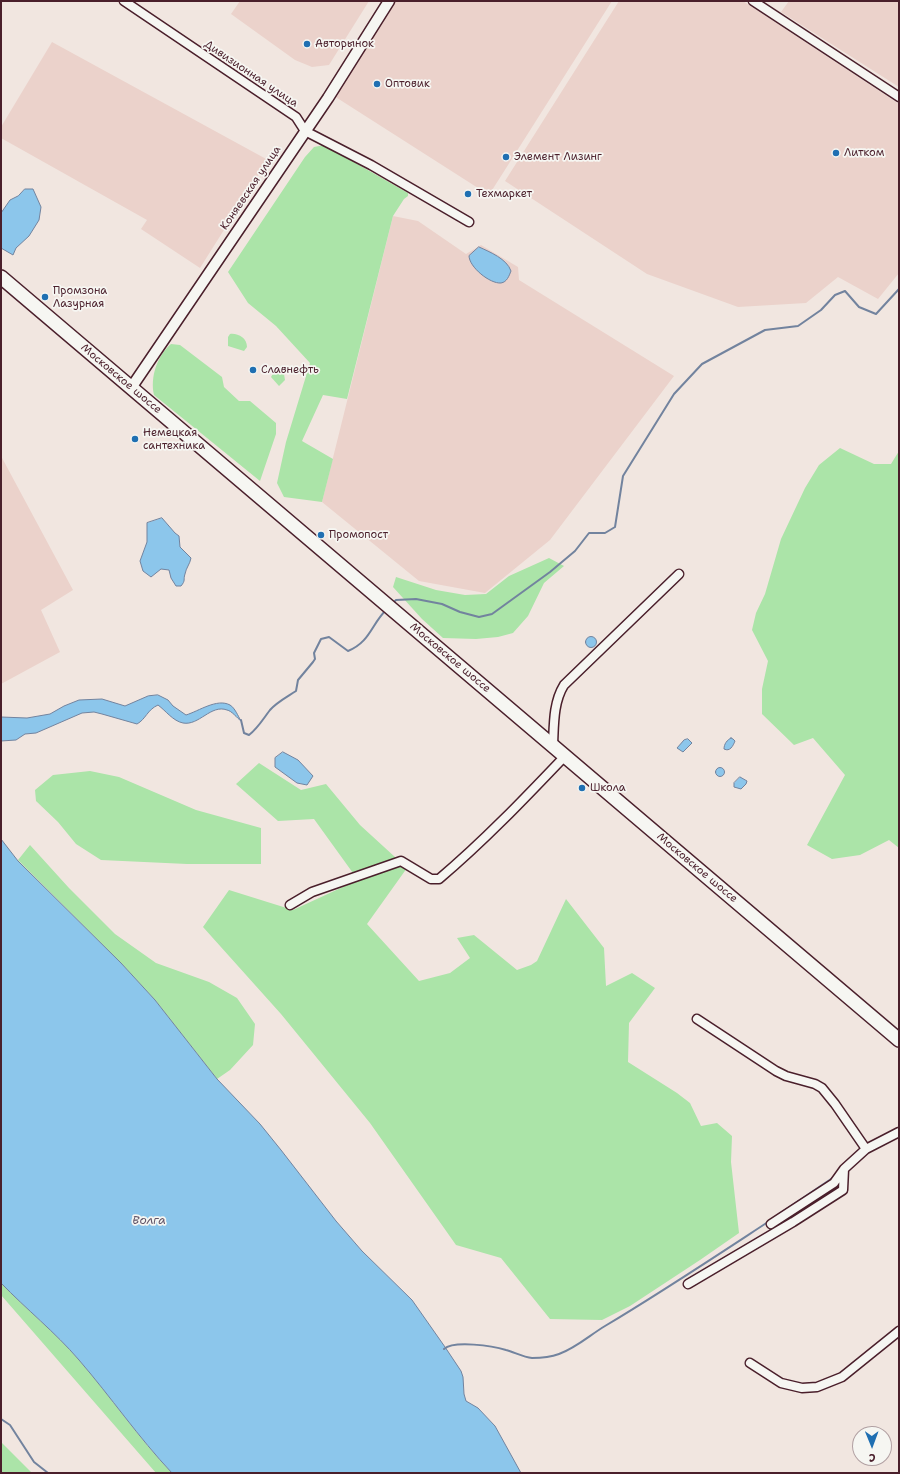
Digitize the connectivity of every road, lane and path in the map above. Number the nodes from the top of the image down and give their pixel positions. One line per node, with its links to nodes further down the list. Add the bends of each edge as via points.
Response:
1 (124, 1): 5 (street, Дивизионная улица, via 296,117)
2 (389, 1): 5 (street, Коняевская улица)
3 (753, 1): 4 (street)
4 (899, 97)
5 (305, 131): 6 (street, Дивизионная улица); 8 (street, Коняевская улица)
6 (469, 222)
7 (1, 277): 8 (main road, Московское шоссе)
8 (132, 388): 10 (main road, Московское шоссе)
9 (679, 574): 10 (street, via 564,685 557,702)
10 (552, 746): 11 (main road, Московское шоссе)
11 (565, 756): 12 (street, via 512,812 439,879 431,879 401,861 312,892); 14 (main road, Московское шоссе)
12 (290, 905)
13 (697, 1019): 16 (street, via 776,1071 822,1088)
14 (899, 1040)
15 (899, 1132): 16 (street)
16 (866, 1149): 17 (street)
17 (844, 1169): 18 (street, via 834,1183); 19 (street, via 843,1190)
18 (771, 1224)
19 (688, 1284)
20 (899, 1331): 21 (street, via 842,1377 817,1387 802,1388 782,1383)
21 (750, 1363)

